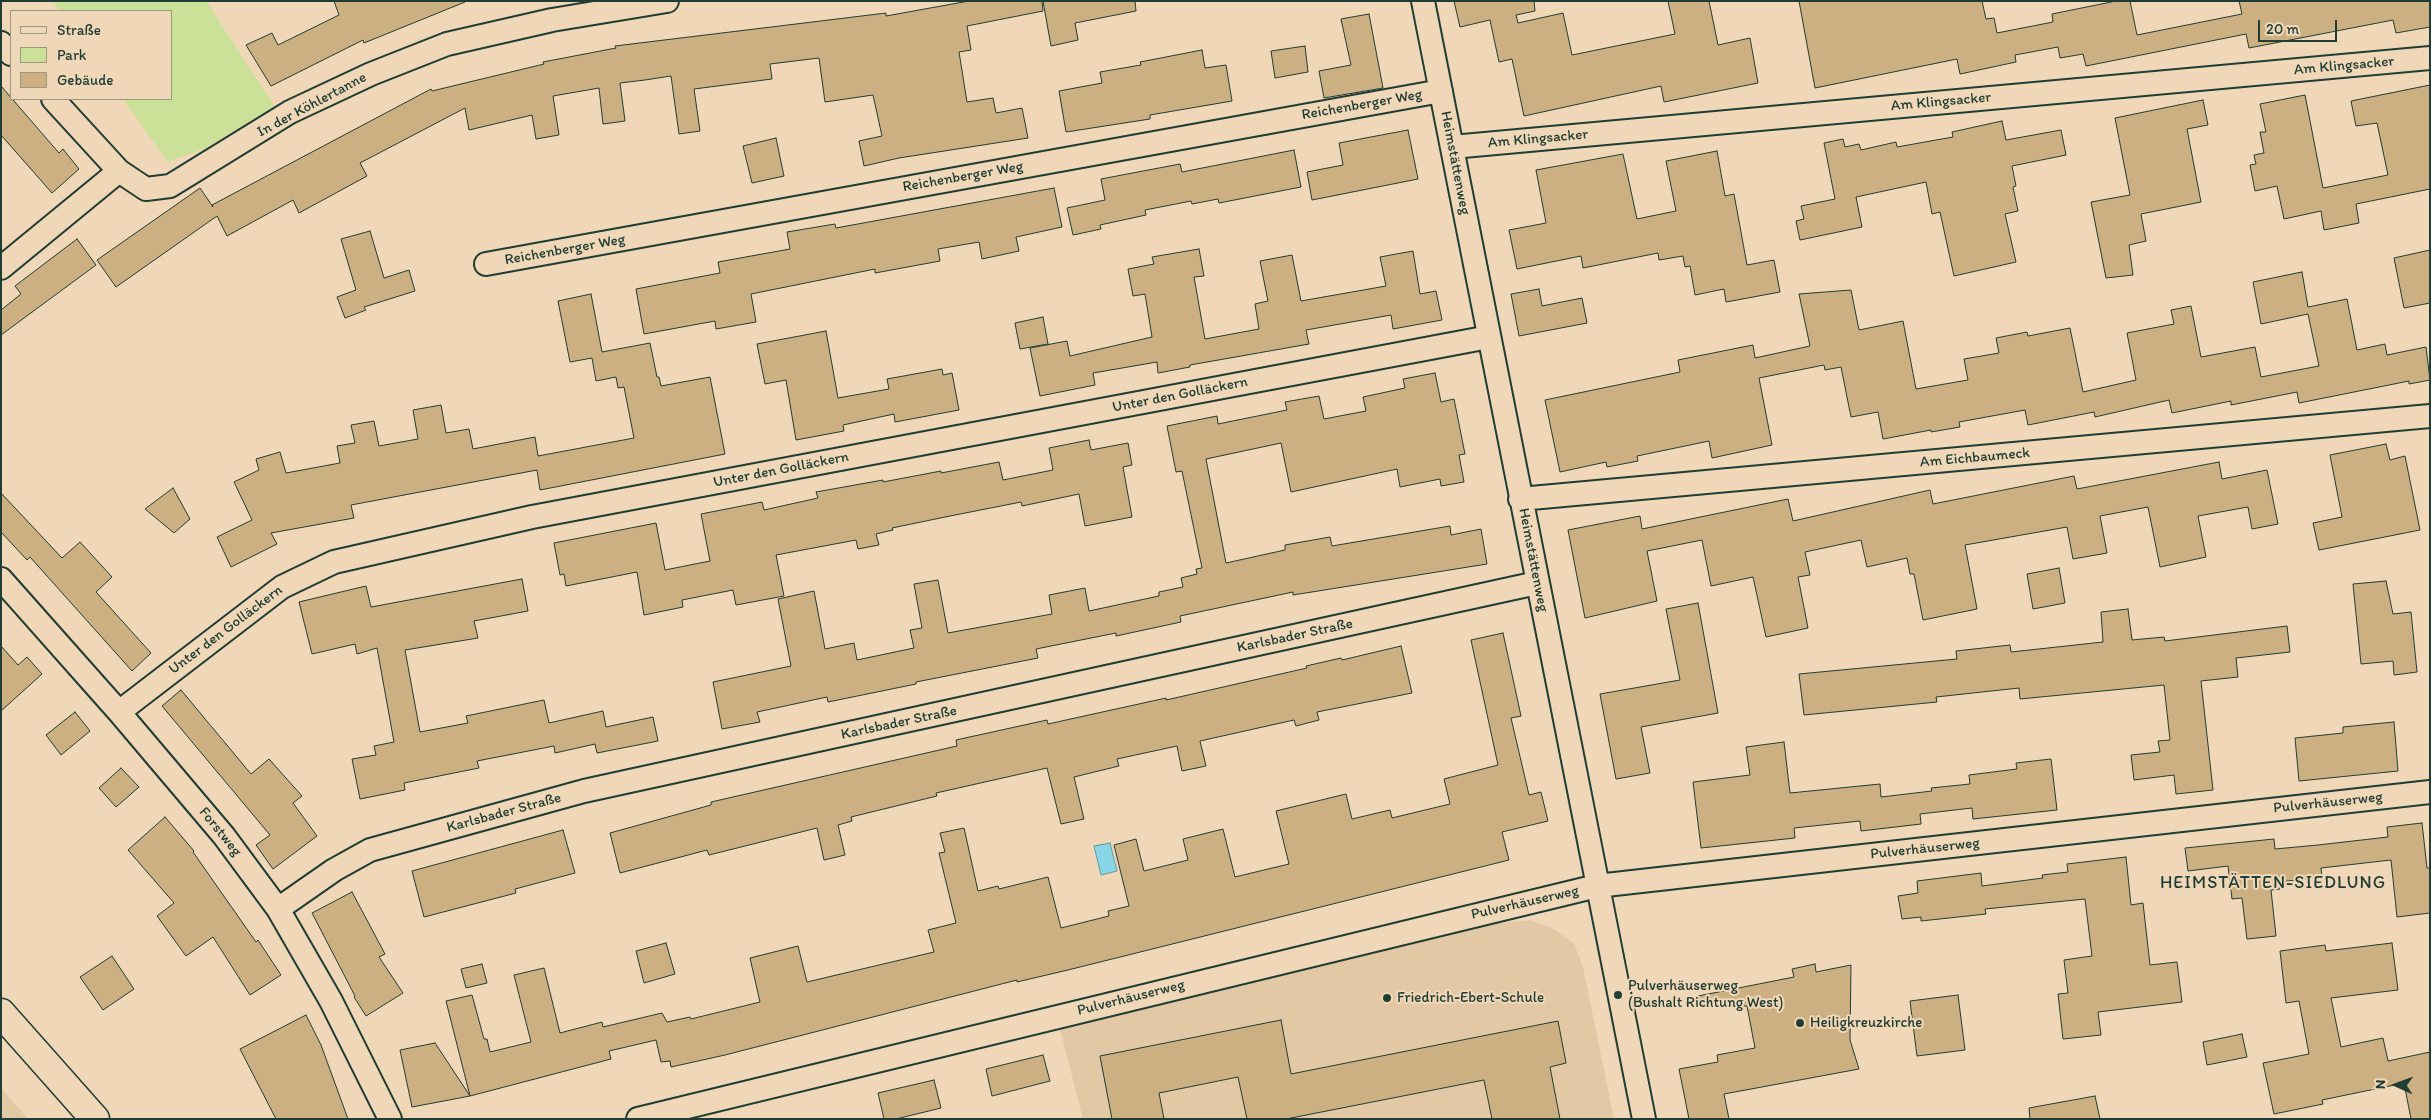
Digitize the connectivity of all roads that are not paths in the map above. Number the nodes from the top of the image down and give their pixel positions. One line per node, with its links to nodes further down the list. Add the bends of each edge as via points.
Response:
1 (668, 1): 9 (street, In der Köhlertanne, via 552,20 448,44 371,74 290,112 170,186 146,189)
2 (1423, 1): 6 (street, Heimstättenweg)
3 (1, 43): 4 (street)
4 (10, 53)
5 (2430, 58): 8 (street, Am Klingsacker)
6 (1441, 91): 8 (street, Heimstättenweg); 10 (street, Reichenberger Weg)
7 (54, 100): 9 (street, In der Köhlertanne)
8 (1452, 147): 12 (street, Heimstättenweg)
9 (119, 171): 11 (street)
10 (486, 264)
11 (1, 268)
12 (1489, 337): 14 (street, Heimstättenweg); 17 (street, Unter den Golläckern, via 532,517 334,562 282,587)
13 (2430, 416): 14 (street, Am Eichbaumeck)
14 (1520, 499): 16 (street, Heimstättenweg)
15 (1, 579): 17 (street, Forstweg)
16 (1537, 583): 19 (street, Heimstättenweg); 20 (street, Karlsbader Straße, via 584,792 370,850 334,870)
17 (119, 712): 20 (street, Forstweg, via 224,836)
18 (2430, 792): 19 (street, Pulverhäuserweg)
19 (1597, 886): 24 (street, Pulverhäuserweg); 25 (street, Heimstättenweg)
20 (278, 909): 23 (street, Forstweg, via 331,1001)
21 (1, 1013): 22 (main road)
22 (95, 1119)
23 (390, 1119)
24 (638, 1119)
25 (1644, 1119)

